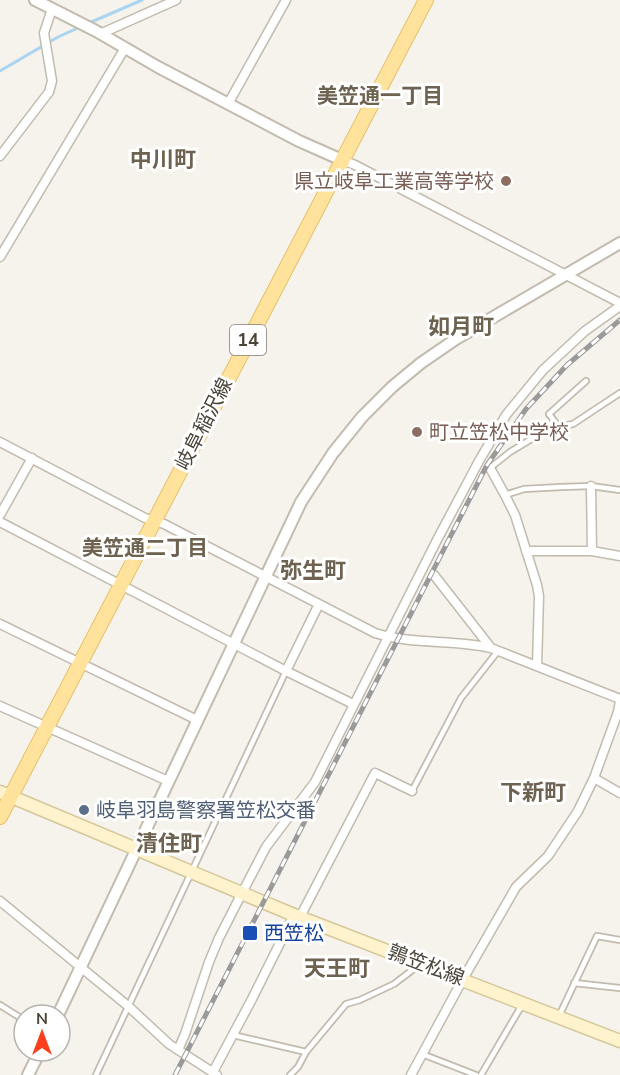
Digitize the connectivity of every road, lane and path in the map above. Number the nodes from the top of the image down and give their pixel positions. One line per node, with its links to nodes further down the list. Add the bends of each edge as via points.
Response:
1 (35, 0): 5 (street)
2 (176, 0): 6 (street)
3 (286, 0): 8 (street)
4 (426, 0): 10 (main road, 岐阜稲沢線 / 14)
5 (52, 9): 6 (street); 9 (street, via 44,33 52,81 49,92)
6 (98, 32): 7 (street)
7 (124, 48): 8 (street); 12 (street)
8 (228, 104): 10 (street)
9 (0, 156)
10 (342, 160): 13 (street); 25 (main road, 岐阜稲沢線 / 14)
11 (620, 243): 13 (street)
12 (0, 257)
13 (565, 274): 14 (street); 31 (street, via 456,339 384,394 333,453 301,502)
14 (620, 304): 35 (street, via 543,370 506,415)
15 (586, 381): 17 (lane, via 549,414)
16 (620, 393): 17 (lane, via 573,424)
17 (558, 426): 20 (lane)
18 (0, 442): 19 (street)
19 (32, 458): 24 (street); 25 (street)
20 (489, 468): 23 (street)
21 (591, 486): 22 (lane); 23 (lane, via 524,489); 28 (street)
22 (620, 490)
23 (505, 495): 27 (street)
24 (0, 515)
25 (154, 521): 31 (street); 32 (main road, 岐阜稲沢線 / 14)
26 (0, 522): 32 (street)
27 (526, 551): 28 (street); 39 (street, via 539,596)
28 (592, 551): 29 (street)
29 (620, 556)
30 (434, 575): 37 (street)
31 (265, 576): 33 (street); 36 (street)
32 (121, 585): 36 (street); 38 (main road, 岐阜稲沢線 / 14)
33 (319, 604): 35 (street); 40 (street)
34 (0, 624): 38 (street)
35 (387, 637): 37 (street, via 476,644); 42 (street)
36 (233, 644): 40 (street); 44 (street)
37 (495, 650): 39 (street); 48 (lane, via 461,699)
38 (81, 662): 44 (street); 45 (main road, 岐阜稲沢線 / 14)
39 (537, 666): 41 (street)
40 (286, 671): 42 (street); 53 (lane)
41 (620, 700): 46 (street)
42 (353, 704): 54 (street, via 315,782 266,847)
43 (0, 706): 45 (street)
44 (197, 720): 47 (street)
45 (47, 727): 47 (street); 50 (main road, 岐阜稲沢線 / 14)
46 (594, 778): 49 (street); 60 (street, via 548,856 516,887)
47 (168, 781): 52 (street)
48 (412, 791): 56 (street, via 375,773)
49 (620, 793)
50 (5, 794): 51 (main road, 岐阜稲沢線 / 14); 52 (main road, 鶉笠松線)
51 (0, 817)
52 (136, 850): 53 (main road, 鶉笠松線); 59 (street)
53 (191, 871): 54 (main road, 鶉笠松線); 65 (lane)
54 (242, 892): 56 (main road, 鶉笠松線); 69 (street, via 209,962)
55 (0, 901): 59 (street)
56 (297, 916): 58 (main road, 鶉笠松線); 67 (street)
57 (620, 940): 61 (lane, via 597,936)
58 (421, 963): 60 (main road, 鶉笠松線); 70 (lane, via 394,984 346,1004)
59 (80, 968): 63 (street); 65 (street)
60 (463, 979): 64 (main road, 鶉笠松線); 71 (street)
61 (574, 984): 62 (lane); 66 (lane)
62 (620, 988)
63 (63, 1003)
64 (523, 1003): 66 (main road, 鶉笠松線); 77 (lane)
65 (128, 1006): 69 (street); 73 (lane)
66 (558, 1017): 68 (main road, 鶉笠松線)
67 (233, 1035): 70 (lane); 72 (street)
68 (620, 1041)
69 (178, 1050): 72 (street)
70 (306, 1052): 74 (lane)
71 (422, 1054): 75 (street); 76 (lane)
72 (215, 1074)
73 (96, 1075)
74 (290, 1075)
75 (411, 1075)
76 (476, 1075)
77 (481, 1075)

